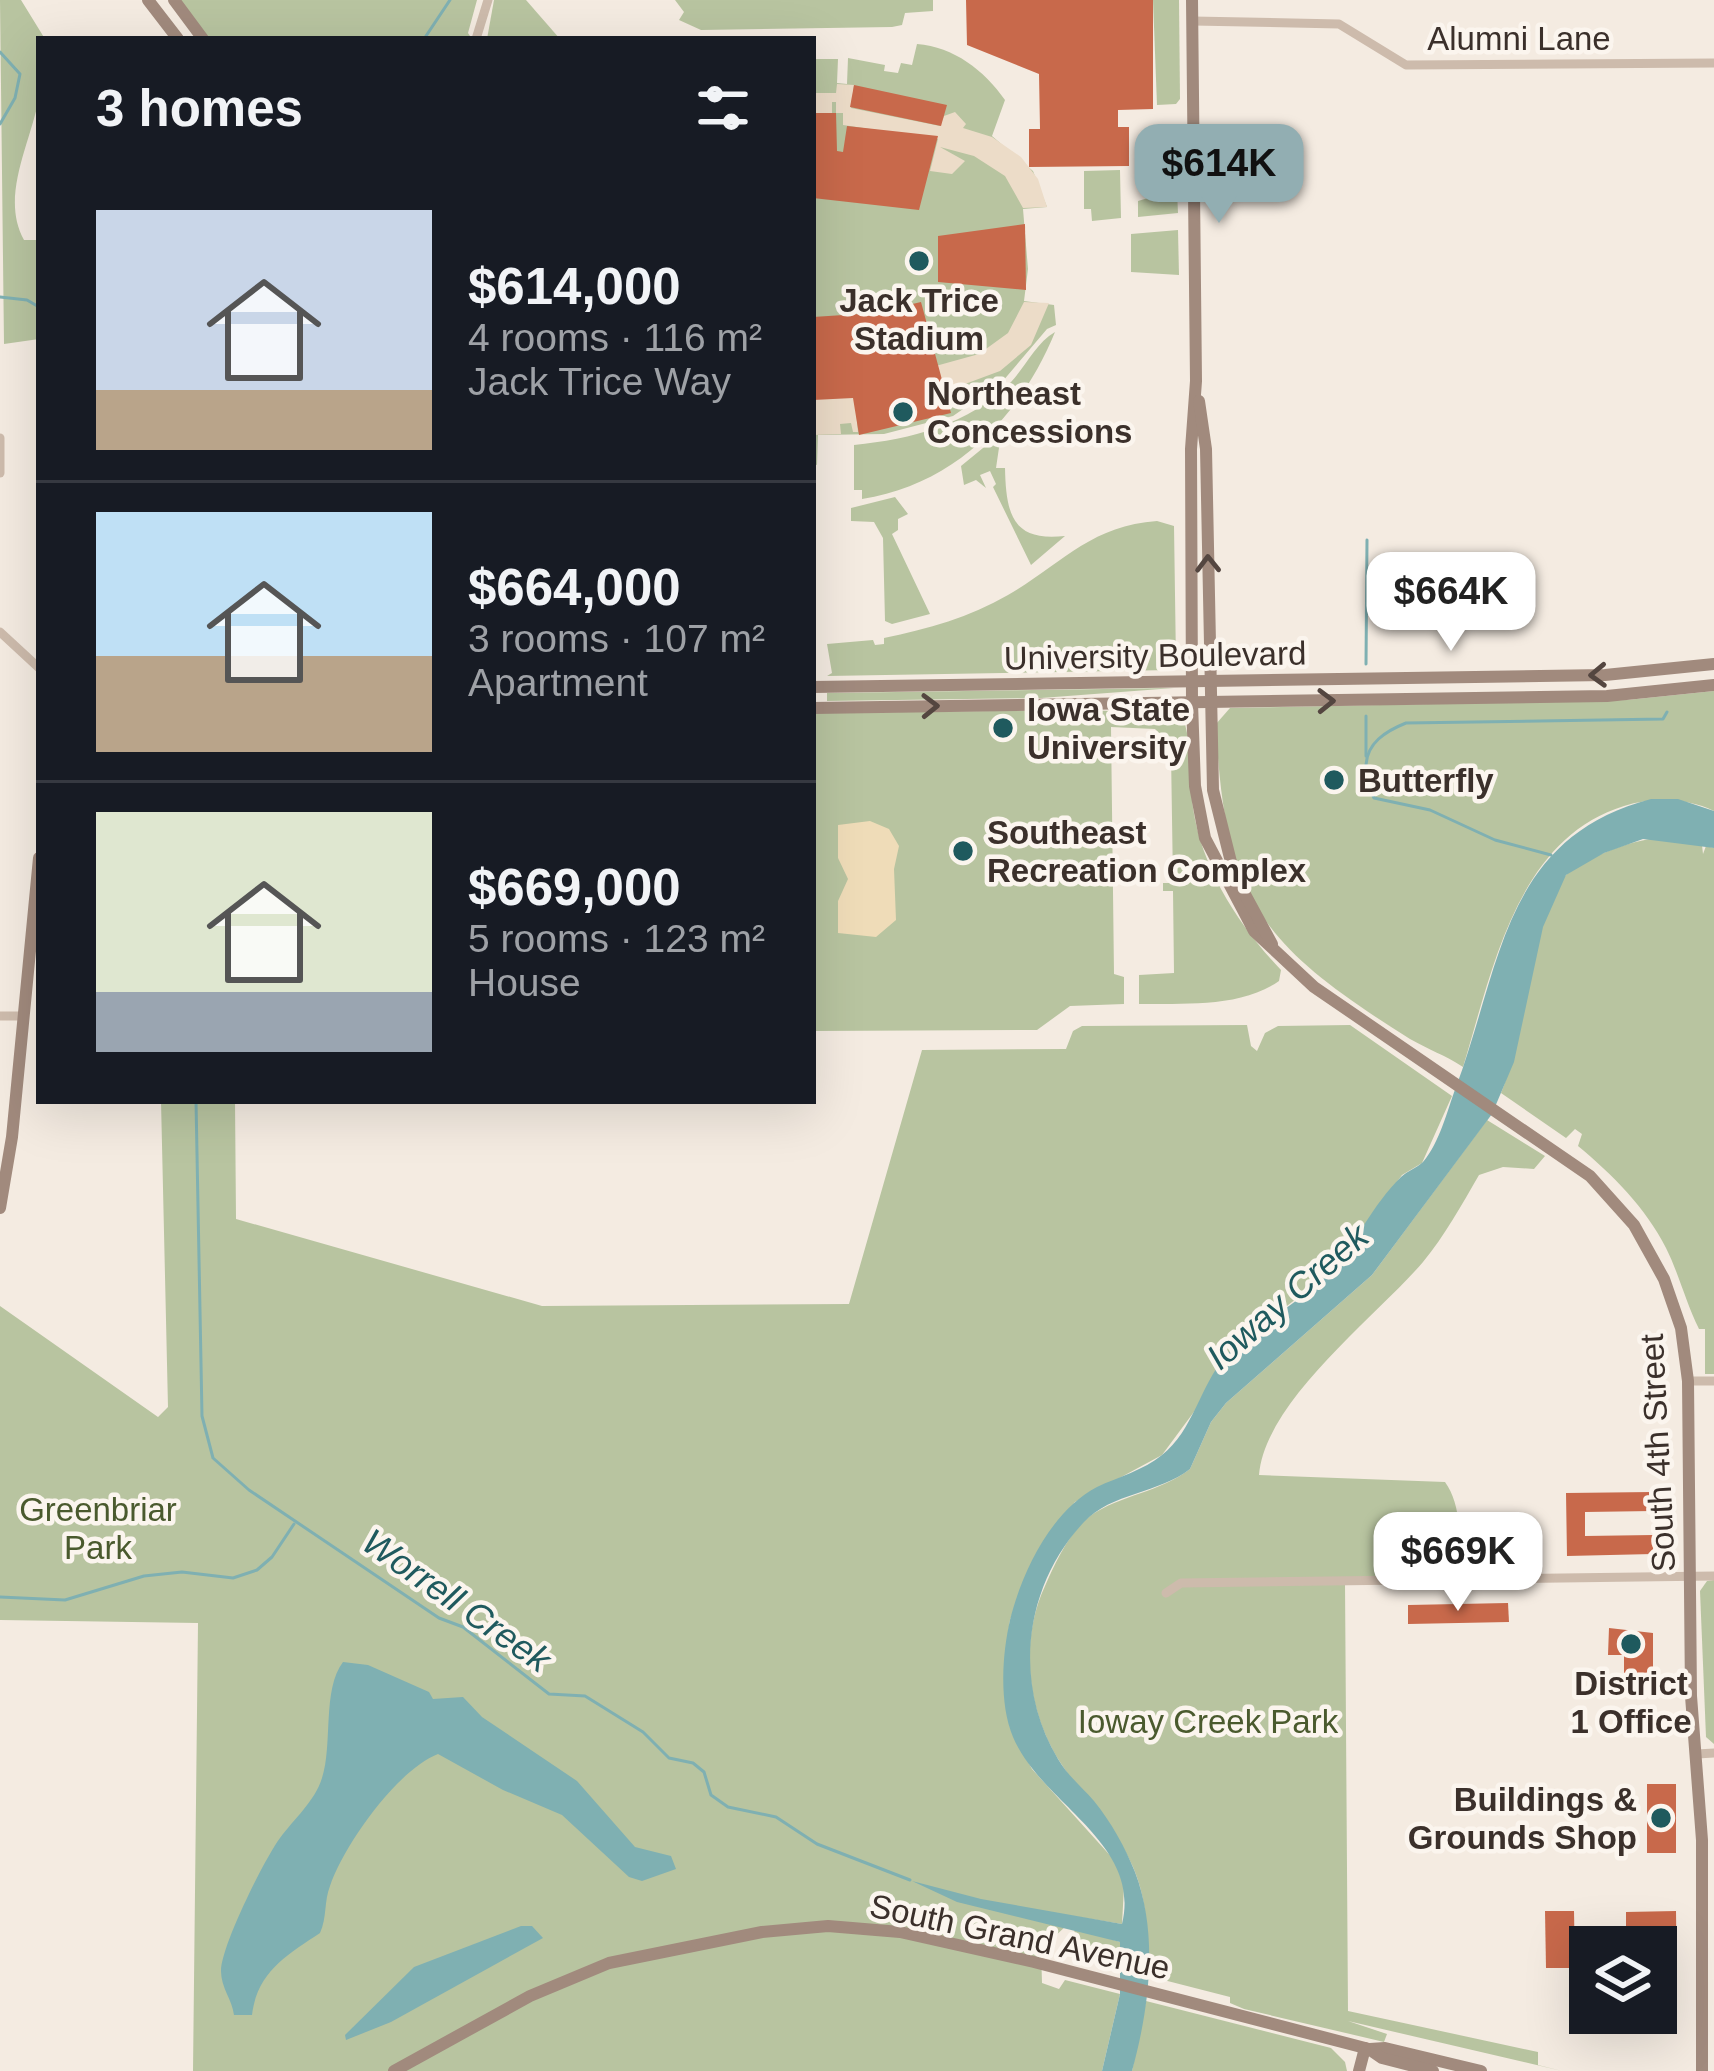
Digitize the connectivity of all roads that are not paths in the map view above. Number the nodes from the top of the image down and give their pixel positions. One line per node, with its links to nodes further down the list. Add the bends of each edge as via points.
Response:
1 (148, 0): 6 (main road)
2 (174, 0): 7 (main road)
3 (488, 0): 8 (street)
4 (1192, 0): 5 (main road)
5 (1192, 21): 9 (street, Alumni Lane, via 1339,24 1406,65); 10 (main road)
6 (176, 36)
7 (200, 36)
8 (477, 36)
9 (1714, 63)
10 (1196, 381): 16 (main road, South 4th Street, one-way to 10, via 1206,449); 17 (main road, South 4th Street)
11 (0, 438): 12 (street)
12 (0, 473)
13 (0, 632): 15 (street)
14 (1714, 664): 16 (main road, University Boulevard, one-way to 16, via 1604,675)
15 (36, 665)
16 (1209, 681): 17 (main road, University Boulevard); 21 (main road, South 4th Street)
17 (1192, 682): 19 (main road, University Boulevard); 20 (main road, South 4th Street)
18 (1714, 685): 21 (main road, University Boulevard, one-way to 18, via 1607,695)
19 (816, 687)
20 (1192, 703): 21 (main road, University Boulevard); 22 (main road, University Boulevard, one-way to 20); 24 (main road, South 4th Street, via 1205,838 1238,908)
21 (1209, 703): 24 (main road, South 4th Street, via 1226,853)
22 (816, 708)
23 (36, 888): 26 (main road)
24 (1275, 950): 28 (main road, South 4th Street, via 1314,987 1590,1176 1634,1225 1673,1301)
25 (0, 1016): 26 (street)
26 (23, 1016): 27 (main road)
27 (0, 1208)
28 (1688, 1381): 29 (street); 30 (main road, South 4th Street)
29 (1714, 1381)
30 (1690, 1576): 31 (street); 32 (street, via 1181,1583); 34 (main road, South 4th Street)
31 (1714, 1576)
32 (1166, 1593)
33 (1714, 1753): 34 (street)
34 (1697, 1754): 40 (main road, South 4th Street)
35 (1367, 2049): 36 (main road, South Grand Avenue, via 1046,1965 880,1929 828,1926 642,1954 550,1986); 37 (main road); 38 (main road, South Grand Avenue); 39 (main road, South Grand Avenue)
36 (394, 2071)
37 (1359, 2071)
38 (1433, 2071)
39 (1480, 2071)
40 (1702, 2071)

